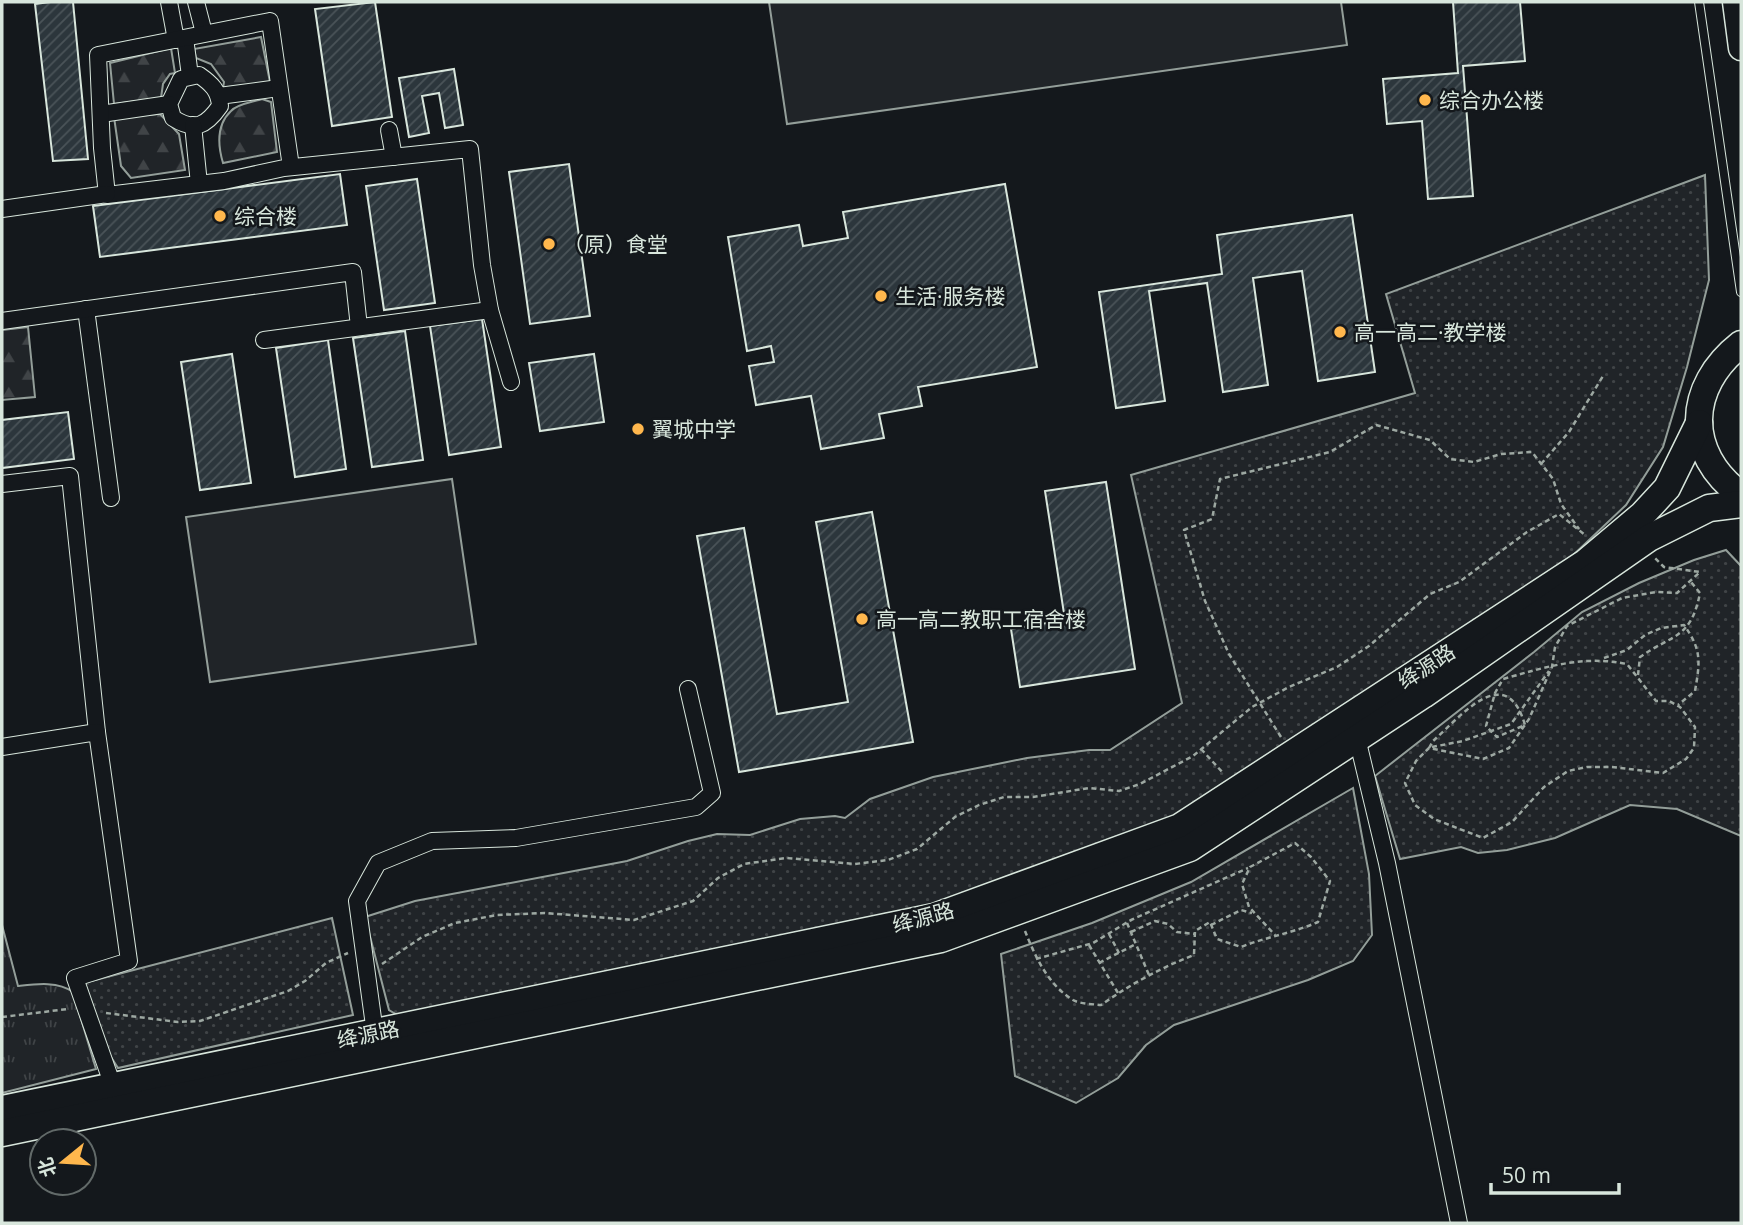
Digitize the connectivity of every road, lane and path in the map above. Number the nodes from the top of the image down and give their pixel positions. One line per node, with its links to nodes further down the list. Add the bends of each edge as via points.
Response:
1 (169, 2): 6 (street)
2 (196, 2): 5 (street)
3 (1699, 2): 20 (lane)
4 (1735, 2): 7 (main road)
5 (204, 33): 6 (street); 9 (street, via 270,21)
6 (180, 39): 8 (street); 12 (street, via 98,55)
7 (1741, 48)
8 (190, 76): 10 (street, via 208,81); 11 (street, via 181,79)
9 (279, 88): 10 (street); 16 (street)
10 (219, 96): 13 (street, via 220,106 208,122)
11 (169, 104): 12 (street); 13 (street, via 173,118)
12 (101, 114): 18 (street)
13 (193, 125): 17 (street)
14 (389, 130): 15 (street)
15 (394, 157): 16 (street); 22 (street, via 470,149)
16 (291, 167): 17 (street)
17 (199, 184): 18 (street)
18 (107, 194): 19 (street)
19 (2, 209)
20 (1741, 292)
21 (86, 309): 23 (street); 24 (street, via 353,272); 33 (street)
22 (490, 310): 24 (street); 28 (street)
23 (2, 321)
24 (359, 327): 25 (street)
25 (264, 340)
26 (1741, 344): 29 (highway, via 1710,376 1701,399)
27 (1602, 376): 30 (path, via 1569,432)
28 (511, 382)
29 (1699, 423): 32 (highway, via 1710,461); 37 (highway, 绛源路, via 1667,488)
30 (1541, 464): 35 (path, via 1553,479 1560,505); 45 (path, via 1532,452 1474,462 1450,459 1430,440 1376,425 1329,452 1220,479 1212,519 1184,530 1205,601 1229,654)
31 (2, 484): 50 (street, via 70,476)
32 (1741, 495)
33 (111, 498)
34 (1741, 505): 36 (highway, 绛源路, via 1709,508)
35 (1581, 532): 37 (path); 45 (path, via 1559,514 1459,582 1430,594 1347,660)
36 (1641, 543): 38 (path, via 1664,567 1700,572); 51 (highway, 绛源路)
37 (1604, 547): 55 (highway, 绛源路)
38 (1691, 581): 39 (path, via 1700,593); 41 (path, via 1678,593 1622,598 1567,626 1555,647)
39 (1686, 628): 40 (path, via 1661,628); 42 (path, via 1640,657); 46 (path, via 1700,662 1695,691)
40 (1601, 660): 41 (path); 42 (path, via 1627,664)
41 (1552, 667): 44 (path, via 1503,679); 47 (path); 48 (path)
42 (1638, 676): 46 (path, via 1656,701)
43 (688, 689): 68 (street, via 712,793 696,807 516,838 432,841 378,863 357,901)
44 (1495, 693): 47 (path, via 1508,696); 49 (path, via 1486,726); 53 (path, via 1472,707)
45 (1260, 703): 54 (path); 55 (path)
46 (1678, 705): 53 (path, via 1695,727 1694,748 1686,759 1663,773 1612,767 1568,771 1544,787 1511,822 1483,838 1434,819 1415,805 1405,783)
47 (1521, 712): 48 (path); 49 (path, via 1511,724)
48 (1525, 725): 49 (path, via 1497,737); 53 (path, via 1509,748 1483,759)
49 (1491, 731): 53 (path)
50 (97, 732): 52 (street); 75 (street, via 129,961 75,978)
51 (1357, 738): 58 (highway, 绛源路, via 1190,848); 81 (street, via 1387,863)
52 (2, 747)
53 (1429, 748)
54 (1201, 749): 56 (path); 73 (path, via 1119,792 1089,788 1004,797 979,805 956,817 917,849 888,860 855,864 786,858 744,864 718,878 693,901 634,920 545,913 454,923 422,937)
55 (1291, 754): 56 (highway, 绛源路)
56 (1239, 788): 77 (highway, 绛源路, via 1180,827 934,917)
57 (1250, 867): 59 (path, via 1242,884); 60 (path); 65 (path, via 1295,843 1330,881 1318,922)
58 (1017, 911): 70 (path); 80 (highway, 绛源路, via 941,939)
59 (1255, 914): 61 (path, via 1241,910); 65 (path)
60 (1127, 922): 62 (path); 63 (path)
61 (1211, 925): 64 (path); 65 (path, via 1217,939 1241,947)
62 (1131, 932): 64 (path, via 1155,921 1177,932); 66 (path)
63 (1109, 934): 67 (path); 69 (path)
64 (1195, 934): 72 (path, via 1194,954)
65 (1275, 935)
66 (1136, 944): 69 (path); 72 (path)
67 (1088, 945): 70 (path); 71 (path)
68 (362, 949): 73 (street); 75 (path, via 326,963 288,991 200,1021)
69 (1119, 953): 71 (path)
70 (1036, 959): 74 (path, via 1074,1001 1101,1005)
71 (1100, 963): 74 (path)
72 (1149, 975): 74 (path)
73 (366, 977): 77 (street)
74 (1118, 993)
75 (86, 1010): 76 (path); 78 (street)
76 (2, 1017)
77 (374, 1032): 78 (highway, 绛源路)
78 (113, 1086): 79 (highway, 绛源路)
79 (2, 1109)
80 (2, 1133)
81 (1459, 1223)

